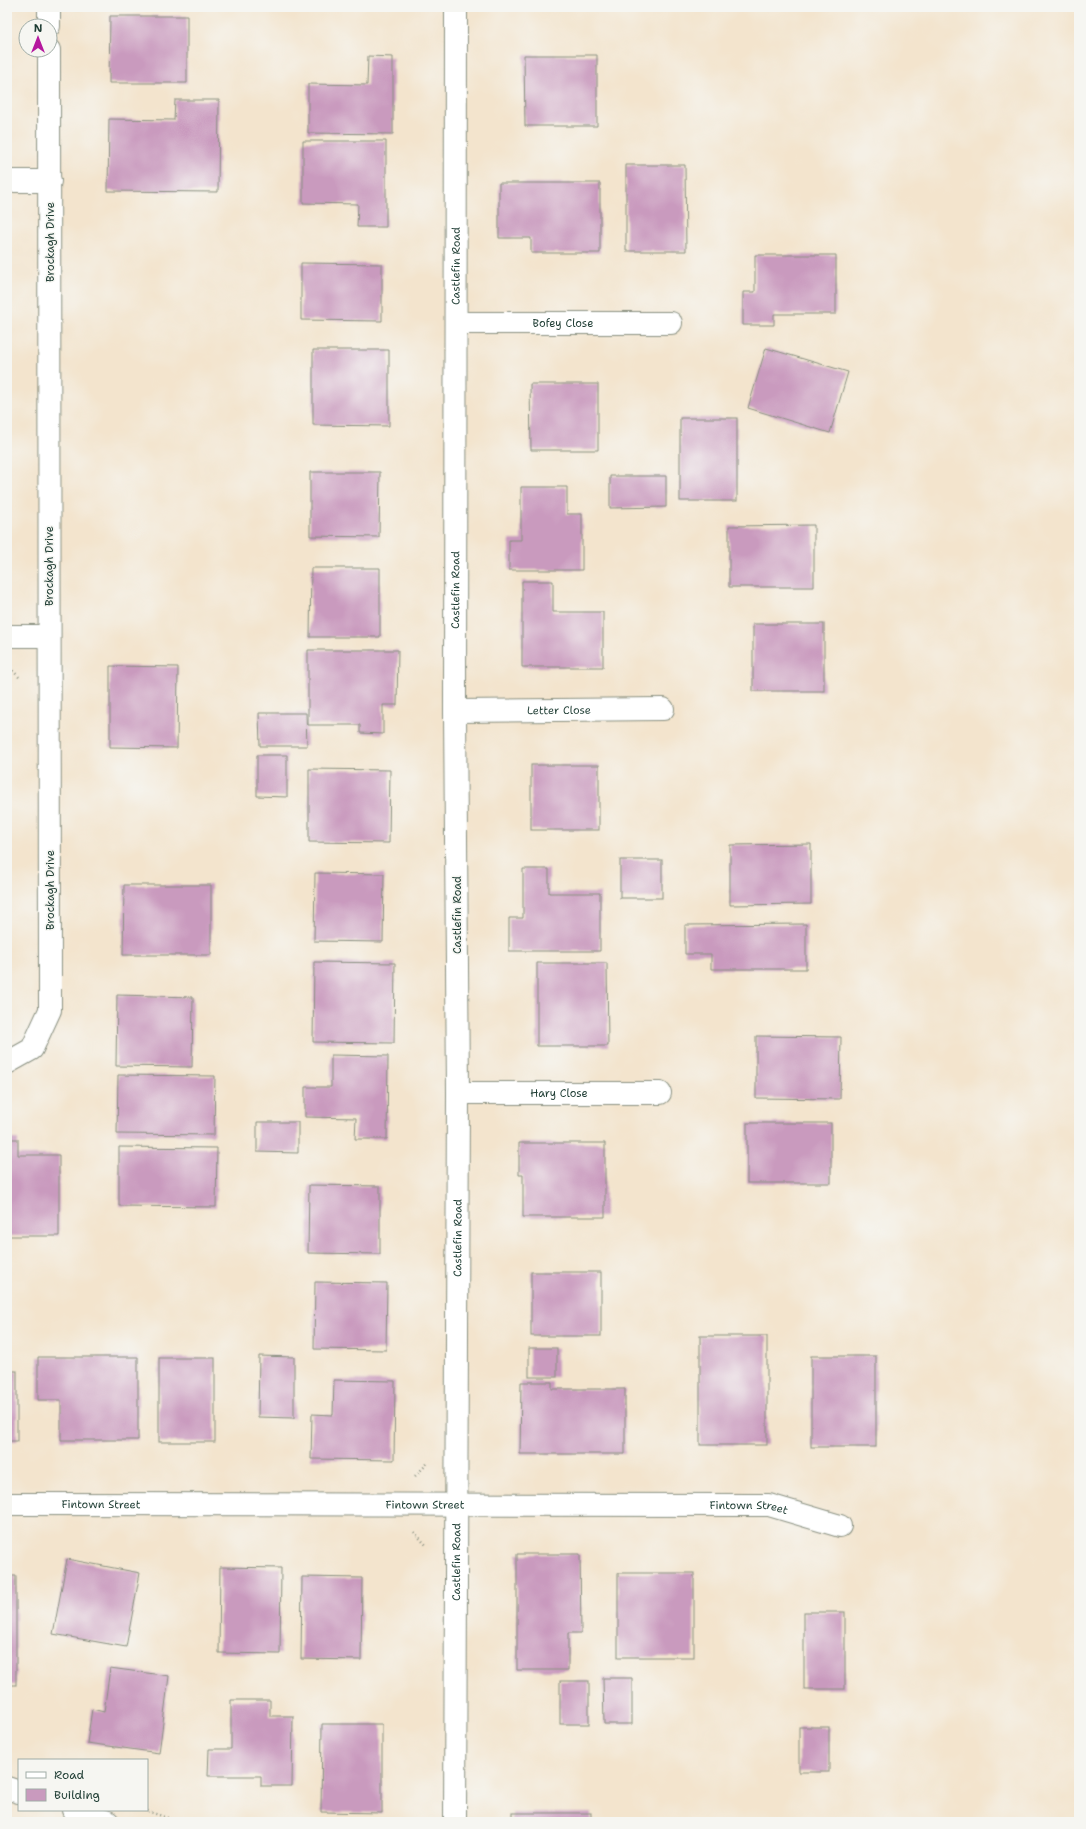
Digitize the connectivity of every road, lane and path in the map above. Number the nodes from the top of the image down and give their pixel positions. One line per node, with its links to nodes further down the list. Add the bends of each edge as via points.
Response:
1 (49, 7): 3 (street)
2 (456, 7): 7 (street, Castlefin Road)
3 (49, 18)
4 (49, 58): 6 (street, Brockagh Drive)
5 (7, 181): 6 (street)
6 (50, 181): 10 (street, Brockagh Drive)
7 (456, 323): 8 (street, Bofey Close); 12 (street, Castlefin Road)
8 (670, 323)
9 (7, 636): 10 (street)
10 (49, 636): 13 (street, Brockagh Drive, via 50,1010 32,1049)
11 (663, 709): 12 (street, Letter Close)
12 (455, 711): 14 (street, Castlefin Road)
13 (7, 1063)
14 (458, 1093): 15 (street, Hary Close); 17 (street, Castlefin Road)
15 (660, 1093)
16 (7, 1504): 17 (street, Fintown Street)
17 (457, 1504): 18 (street, Fintown Street, via 769,1505); 25 (street, Castlefin Road)
18 (840, 1526)
19 (7, 1788): 20 (street)
20 (18, 1792)
21 (76, 1811): 23 (street)
22 (147, 1811): 24 (path)
23 (108, 1822)
24 (180, 1822)
25 (455, 1822)

